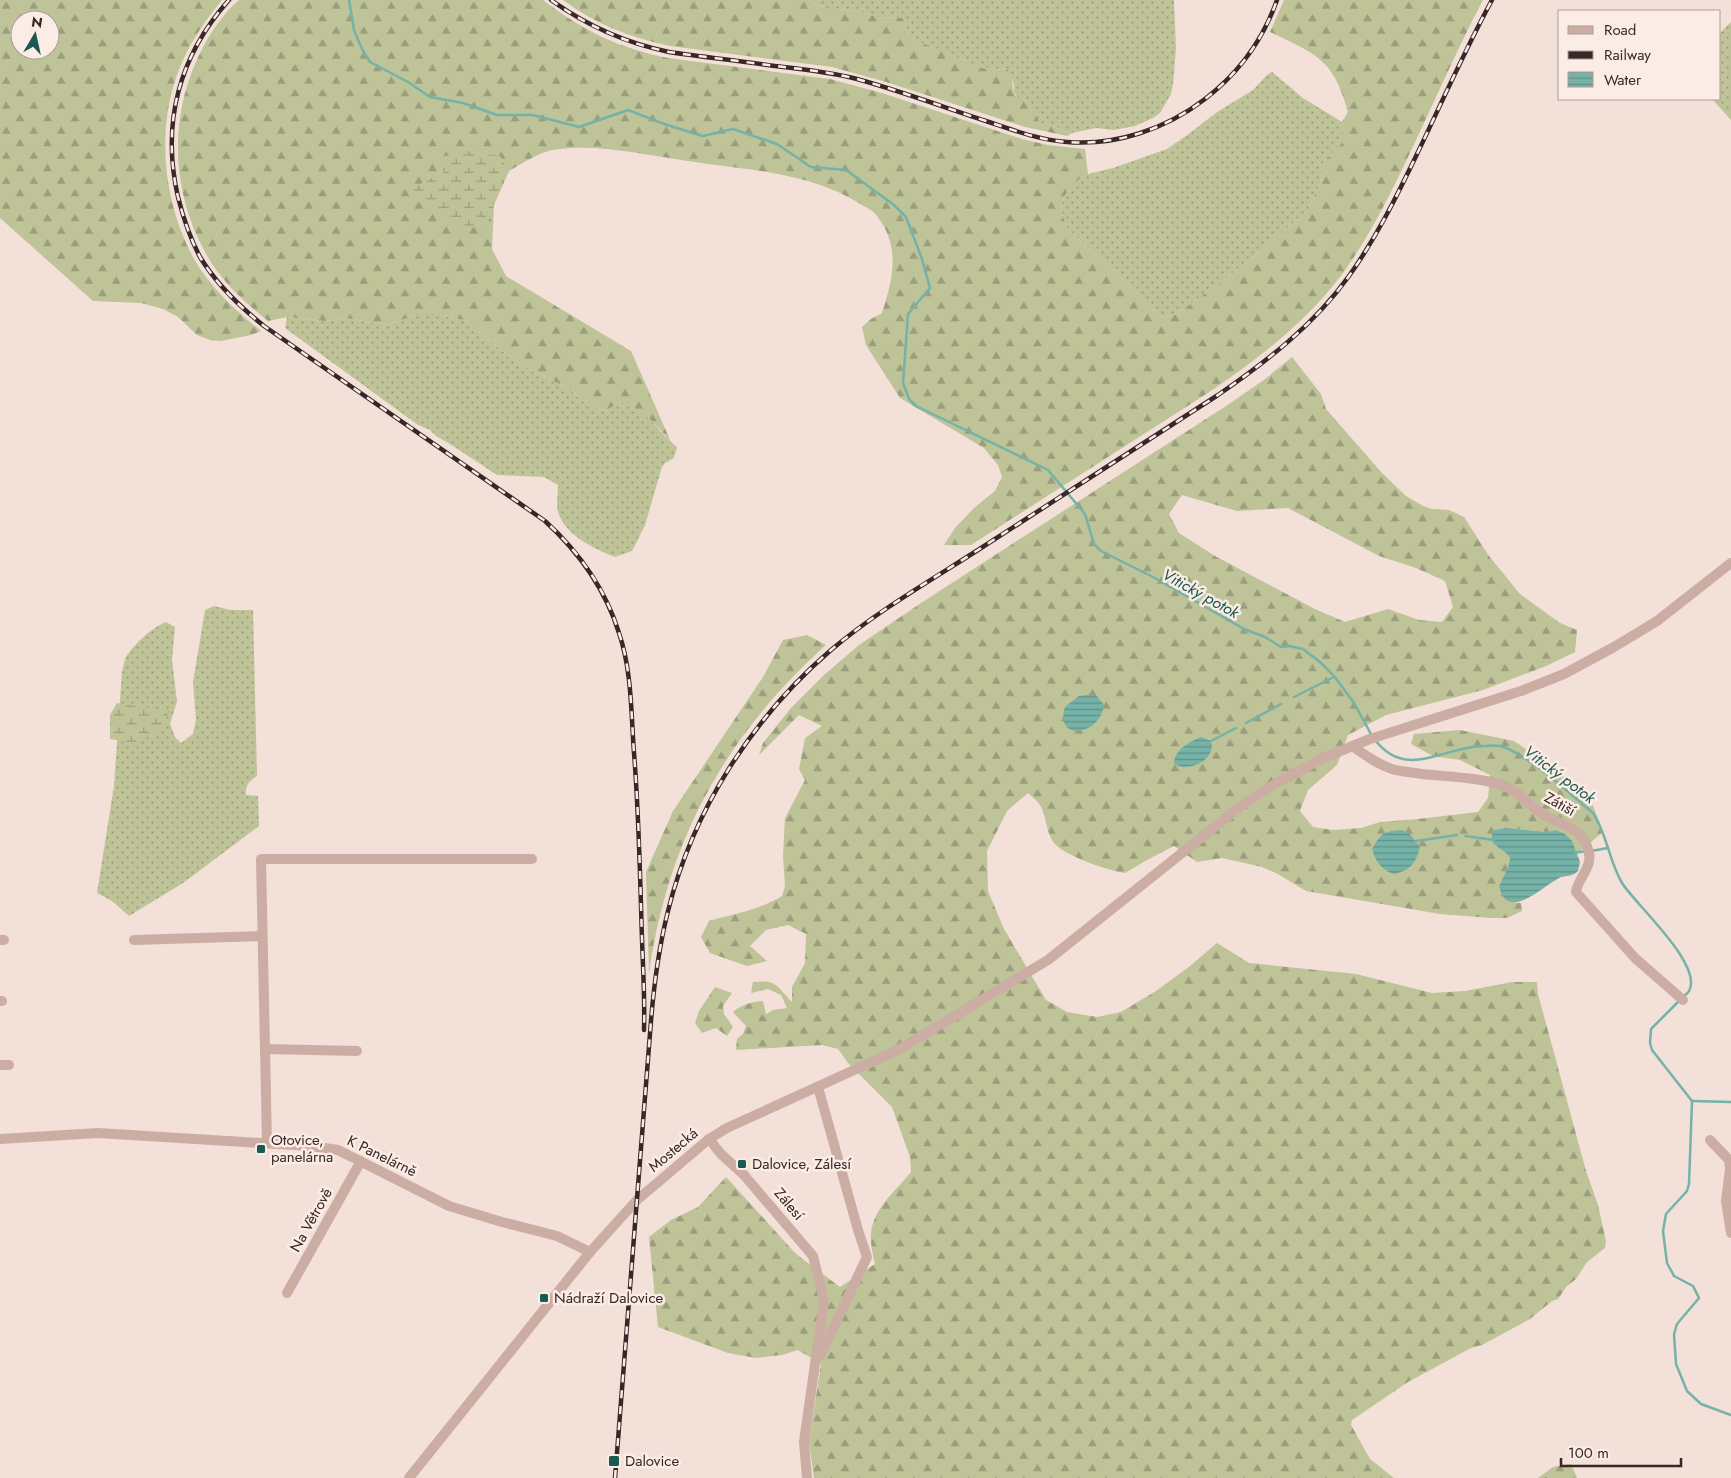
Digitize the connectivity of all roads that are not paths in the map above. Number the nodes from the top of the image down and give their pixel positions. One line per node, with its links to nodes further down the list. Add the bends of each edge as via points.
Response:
1 (1731, 563): 2 (street, Mostecká, via 1657,621 1564,674)
2 (1352, 746): 6 (street, Zátiší, via 1392,769 1466,777 1507,787 1547,817 1573,828 1589,853 1589,862 1577,883 1576,892 1635,958); 9 (street, Mostecká, via 1278,782 1242,805 1048,960 898,1050)
3 (532, 860): 4 (street, via 261,859)
4 (262, 936): 5 (street); 7 (street)
5 (134, 940)
6 (1681, 999)
7 (266, 1049): 8 (street); 13 (street)
8 (357, 1051)
9 (818, 1087): 11 (street, Mostecká); 18 (street, via 867,1258)
10 (0, 1139): 13 (street, K Panelárně, via 98,1133)
11 (709, 1139): 16 (street, Mostecká, via 637,1200); 18 (street, Zálesí, via 813,1256 824,1300)
12 (1710, 1140): 15 (street, via 1729,1160 1726,1201)
13 (267, 1143): 14 (street, K Panelárně, via 338,1150)
14 (360, 1161): 16 (street, K Panelárně, via 449,1206 557,1236); 17 (street, Na Větrově)
15 (1731, 1233)
16 (590, 1252): 19 (street, Mostecká)
17 (287, 1293)
18 (815, 1366): 20 (street, via 804,1442)
19 (409, 1478)
20 (807, 1478)

